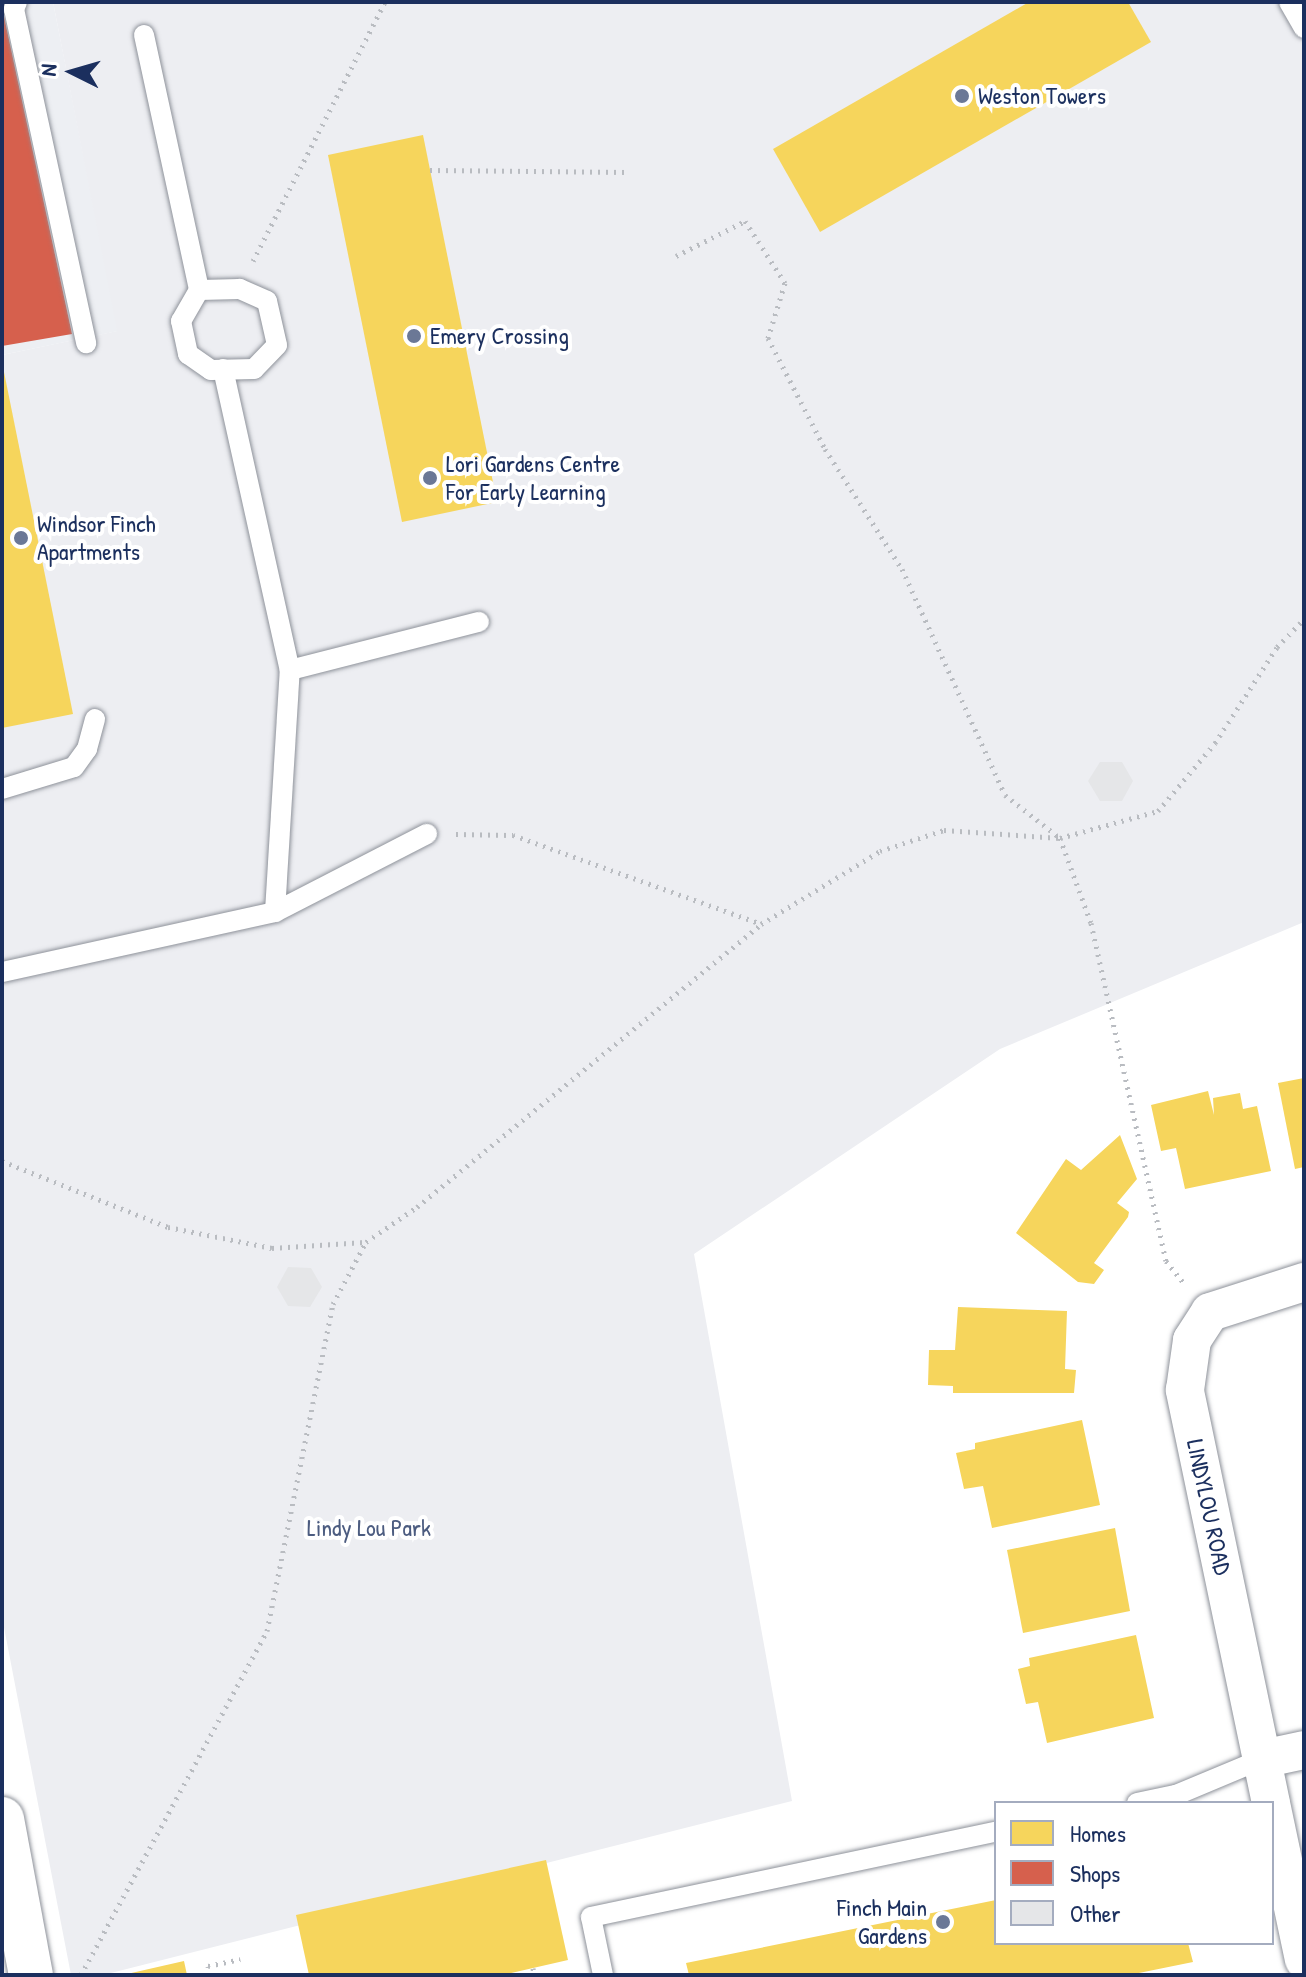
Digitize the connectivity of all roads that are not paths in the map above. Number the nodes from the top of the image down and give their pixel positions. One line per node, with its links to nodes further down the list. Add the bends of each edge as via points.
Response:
1 (17, 2): 6 (lane, via 14,9)
2 (1289, 2): 3 (lane)
3 (1304, 28)
4 (144, 35): 5 (lane)
5 (199, 290): 7 (lane, via 181,321 188,354 211,370); 7 (lane, via 240,289 267,301 277,345 254,369)
6 (86, 343)
7 (223, 369): 9 (lane)
8 (479, 622): 9 (lane)
9 (290, 670): 13 (lane)
10 (95, 719): 11 (lane, via 87,749 74,767)
11 (2, 789)
12 (427, 834): 13 (lane)
13 (275, 912): 14 (lane)
14 (2, 972)
15 (1304, 1282): 17 (street, LINDYLOU ROAD, via 1210,1312 1192,1340 1185,1390)
16 (1304, 1750): 17 (street)
17 (1262, 1759): 18 (lane, via 1176,1795); 19 (street, LINDYLOU ROAD)
18 (1147, 1801)
19 (1271, 1801)
20 (1274, 1816): 23 (street, LINDYLOU ROAD)
21 (2, 1819): 24 (main road)
22 (994, 1832): 25 (lane, via 591,1917)
23 (1304, 1960)
24 (31, 1975)
25 (603, 1975)

